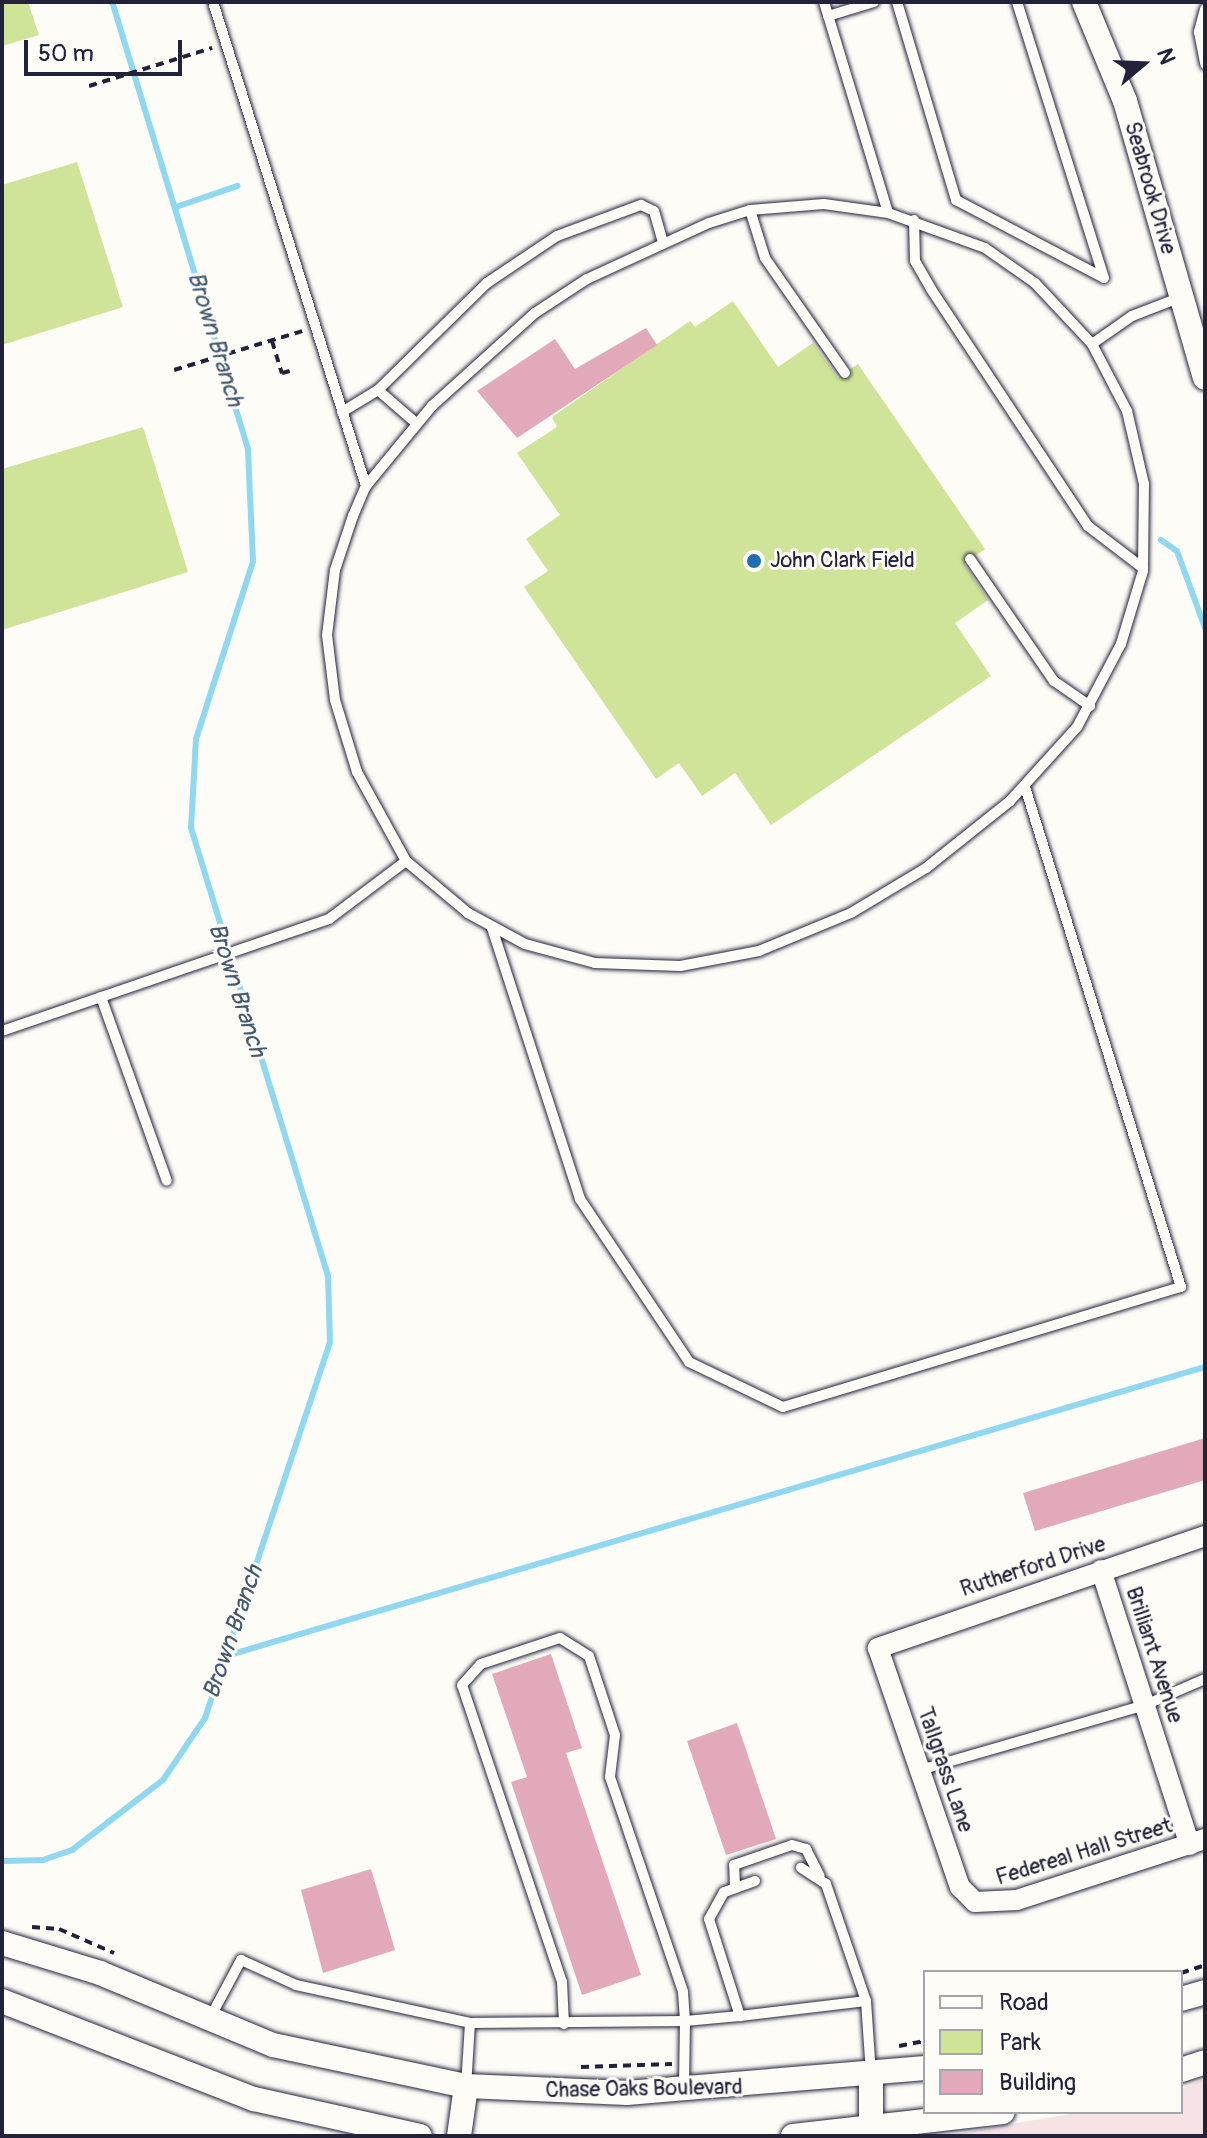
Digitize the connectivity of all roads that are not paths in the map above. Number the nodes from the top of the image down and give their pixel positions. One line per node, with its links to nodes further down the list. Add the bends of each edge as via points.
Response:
1 (213, 2): 19 (lane)
2 (824, 2): 8 (lane)
3 (874, 2): 8 (lane)
4 (897, 2): 5 (lane, via 956,200 1104,278)
5 (1017, 2)
6 (1084, 2): 14 (street, Seabrook Drive, via 1125,101)
7 (1205, 9): 9 (lane, via 1199,32)
8 (828, 16): 11 (lane)
9 (1205, 64)
10 (750, 210): 11 (lane, via 824,204); 13 (lane); 16 (lane, via 765,258)
11 (888, 213): 12 (lane)
12 (914, 220): 15 (lane, via 1011,264); 23 (lane, via 915,261 931,289 1088,526)
13 (663, 242): 18 (lane, via 654,211 641,205 557,236 487,283); 20 (lane, via 535,313)
14 (1181, 297): 15 (lane, via 1132,316); 17 (street, Seabrook Drive)
15 (1092, 344): 23 (lane, via 1138,451 1147,519)
16 (845, 373)
17 (1205, 378)
18 (378, 390): 19 (lane); 20 (lane)
19 (342, 412): 21 (lane)
20 (416, 423): 21 (lane)
21 (366, 486): 26 (lane, via 333,581 329,667 357,772)
22 (970, 559): 24 (lane, via 1054,681)
23 (1143, 568): 24 (lane, via 1121,644)
24 (1090, 706): 25 (lane)
25 (1025, 787): 27 (lane, via 903,884 759,951 631,967 562,957); 27 (lane, via 1181,1287 783,1407 689,1362 580,1199)
26 (406, 861): 27 (lane); 28 (lane, via 329,919)
27 (492, 928)
28 (101, 997): 29 (lane); 30 (lane)
29 (2, 1031)
30 (167, 1181)
31 (1205, 1536): 32 (street, Rutherford Drive)
32 (1101, 1570): 33 (street, Rutherford Drive); 35 (street, Brilliant Avenue)
33 (878, 1648): 36 (street, Tallgrass Lane)
34 (1205, 1679): 35 (lane)
35 (1145, 1705): 36 (lane); 37 (street, Brilliant Avenue)
36 (920, 1770): 42 (street, Tallgrass Lane, via 960,1887)
37 (1198, 1842): 42 (street, Federeal Hall Street, via 1017,1900)
38 (801, 1868): 39 (lane)
39 (820, 1876): 41 (lane, via 806,1849 792,1845 734,1865); 47 (lane)
40 (755, 1881): 41 (lane)
41 (735, 1888): 48 (lane, via 717,1898 709,1919)
42 (975, 1902)
43 (2, 1943): 49 (street, Chase Oaks Boulevard)
44 (1205, 1992): 45 (street)
45 (1183, 1998)
46 (2, 2001): 61 (street, via 254,2099)
47 (866, 2001): 48 (lane); 56 (lane)
48 (740, 2016): 50 (lane)
49 (209, 2019): 51 (lane, via 241,1960 296,1985); 57 (street, Chase Oaks Boulevard, via 313,2056)
50 (685, 2021): 52 (lane); 52 (lane, via 683,1992 610,1777 615,1735 607,1709 589,1656 560,1638 481,1664 462,1685 562,1982); 58 (lane)
51 (470, 2023): 52 (lane); 57 (lane)
52 (564, 2024)
53 (1205, 2062): 55 (street)
54 (923, 2068): 56 (street, Chase Oaks Boulevard)
55 (1183, 2069)
56 (871, 2076): 58 (street, Chase Oaks Boulevard); 60 (street)
57 (466, 2086): 58 (street, Chase Oaks Boulevard, via 582,2095); 62 (street)
58 (684, 2090)
59 (987, 2114): 60 (street)
60 (871, 2129): 63 (street)
61 (420, 2136)
62 (459, 2136)
63 (793, 2136)

